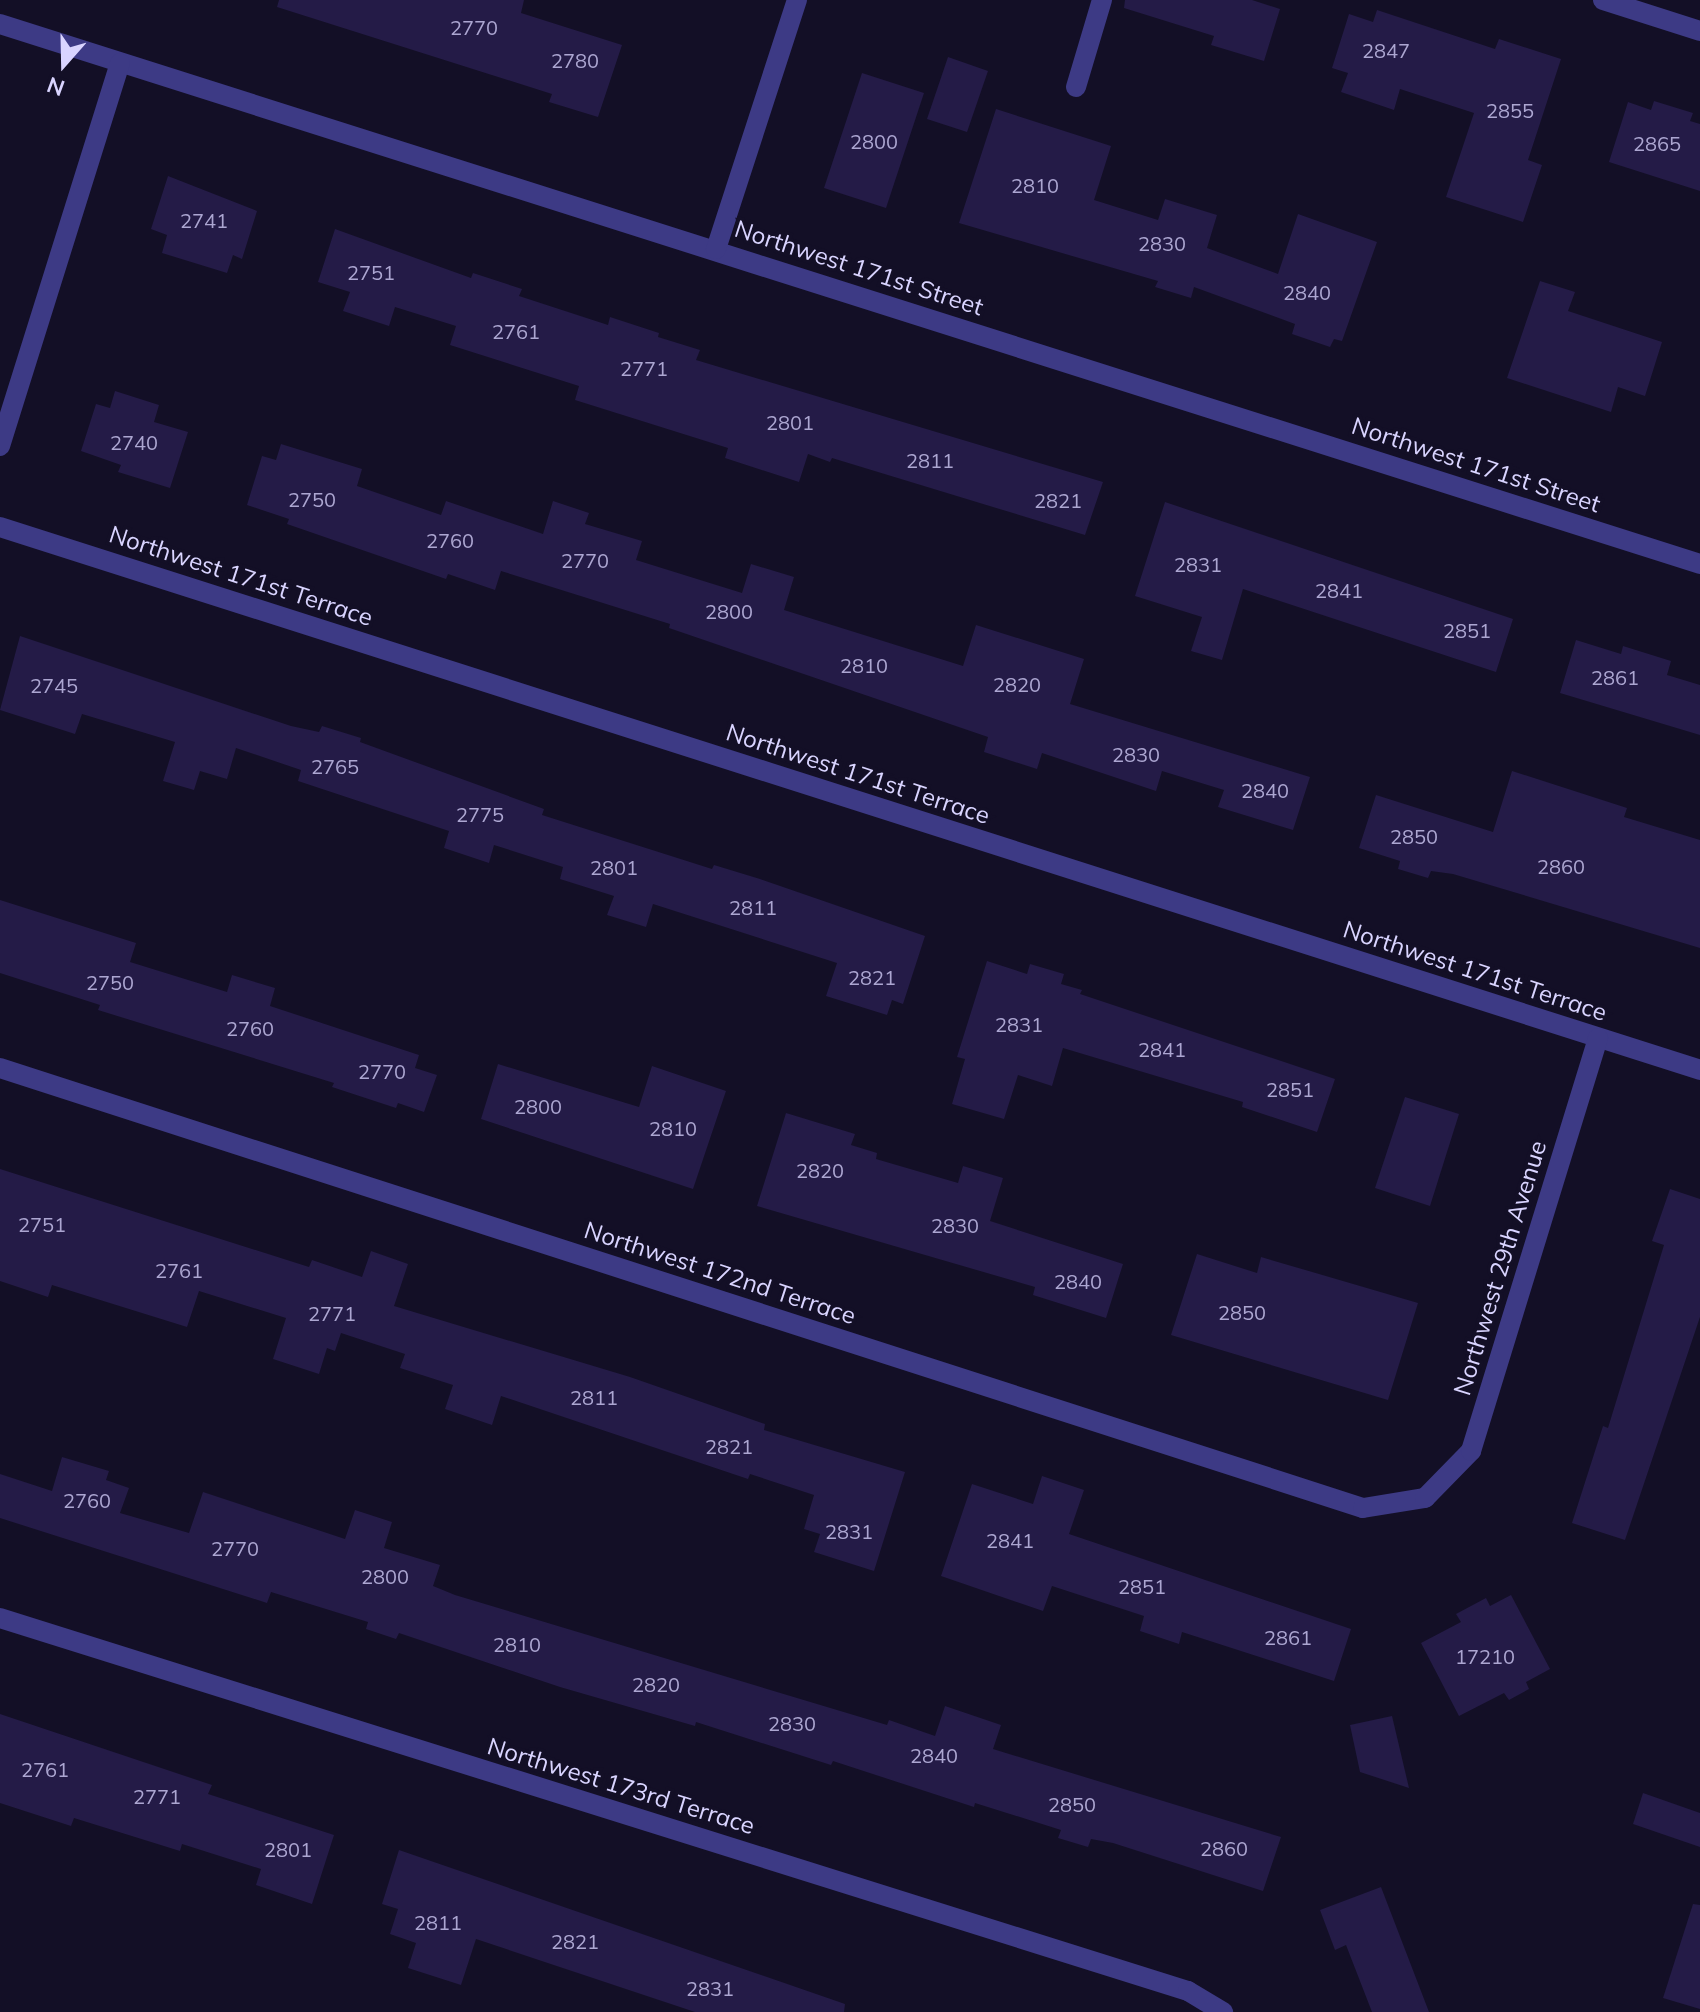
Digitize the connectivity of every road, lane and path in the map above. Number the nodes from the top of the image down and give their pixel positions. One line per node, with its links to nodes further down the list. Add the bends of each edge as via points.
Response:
1 (797, 0): 8 (street)
2 (1102, 0): 7 (street)
3 (1603, 0): 5 (street)
4 (0, 24): 6 (street, Northwest 171st Street)
5 (1700, 31)
6 (120, 63): 8 (street, Northwest 171st Street); 9 (street)
7 (1076, 87)
8 (716, 249): 11 (street, Northwest 171st Street)
9 (0, 446)
10 (0, 527): 12 (street, Northwest 171st Terrace)
11 (1700, 564)
12 (1598, 1038): 14 (street, Northwest 171st Terrace); 15 (street, Northwest 29th Avenue, via 1471,1451)
13 (0, 1068): 15 (street, Northwest 172nd Terrace, via 1363,1508)
14 (1700, 1070)
15 (1425, 1498)
16 (0, 1618): 17 (street, Northwest 173rd Terrace, via 1188,1991)
17 (1223, 2012)

